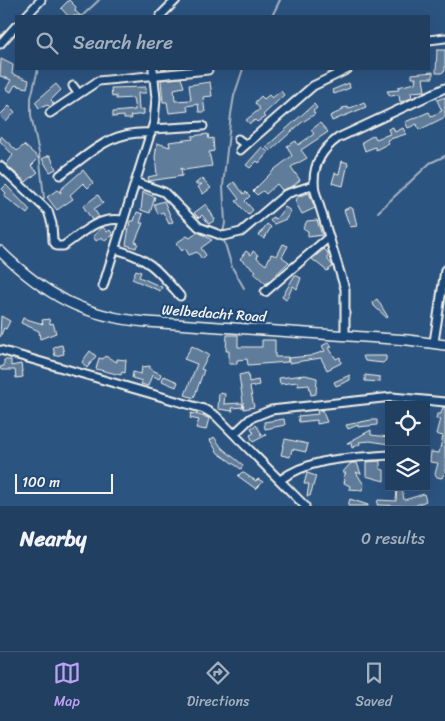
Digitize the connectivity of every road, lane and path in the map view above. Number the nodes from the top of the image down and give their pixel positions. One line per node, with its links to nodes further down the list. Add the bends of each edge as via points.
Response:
1 (41, 0): 3 (street)
2 (172, 1): 4 (street)
3 (27, 15)
4 (161, 15)
5 (15, 27): 8 (street)
6 (445, 38): 7 (street)
7 (430, 40)
8 (0, 44)
9 (208, 70): 11 (street)
10 (346, 70): 18 (street, via 313,86 243,147)
11 (154, 72): 14 (street, via 104,79); 17 (street, via 156,104)
12 (73, 86): 14 (street)
13 (445, 88): 22 (street, via 338,138 321,153 315,168)
14 (78, 93): 15 (street)
15 (50, 114)
16 (203, 126): 17 (street)
17 (151, 131): 20 (street, via 114,136); 21 (street)
18 (238, 139)
19 (0, 166): 23 (street, via 48,211 53,241 57,246 63,246 99,222)
20 (60, 175)
21 (135, 182): 22 (street, via 164,192 199,228 223,236 241,232 286,194); 23 (street)
22 (314, 185): 24 (street)
23 (123, 220): 25 (street)
24 (329, 237): 29 (street); 31 (street, via 345,289)
25 (115, 249): 28 (street); 30 (street, via 151,264)
26 (0, 251): 31 (street, Welbedacht Road, via 48,291 74,306 109,317)
27 (445, 270): 32 (street)
28 (103, 286)
29 (265, 292)
30 (180, 296)
31 (344, 335): 32 (street, Welbedacht Road)
32 (434, 342): 33 (street, Welbedacht Road)
33 (445, 346)
34 (0, 350): 36 (street, via 197,406 216,416)
35 (445, 402): 36 (street, via 392,397 271,410 250,418)
36 (234, 434): 38 (street)
37 (385, 455): 38 (street, via 315,463 298,468)
38 (280, 480): 39 (street)
39 (306, 506)

